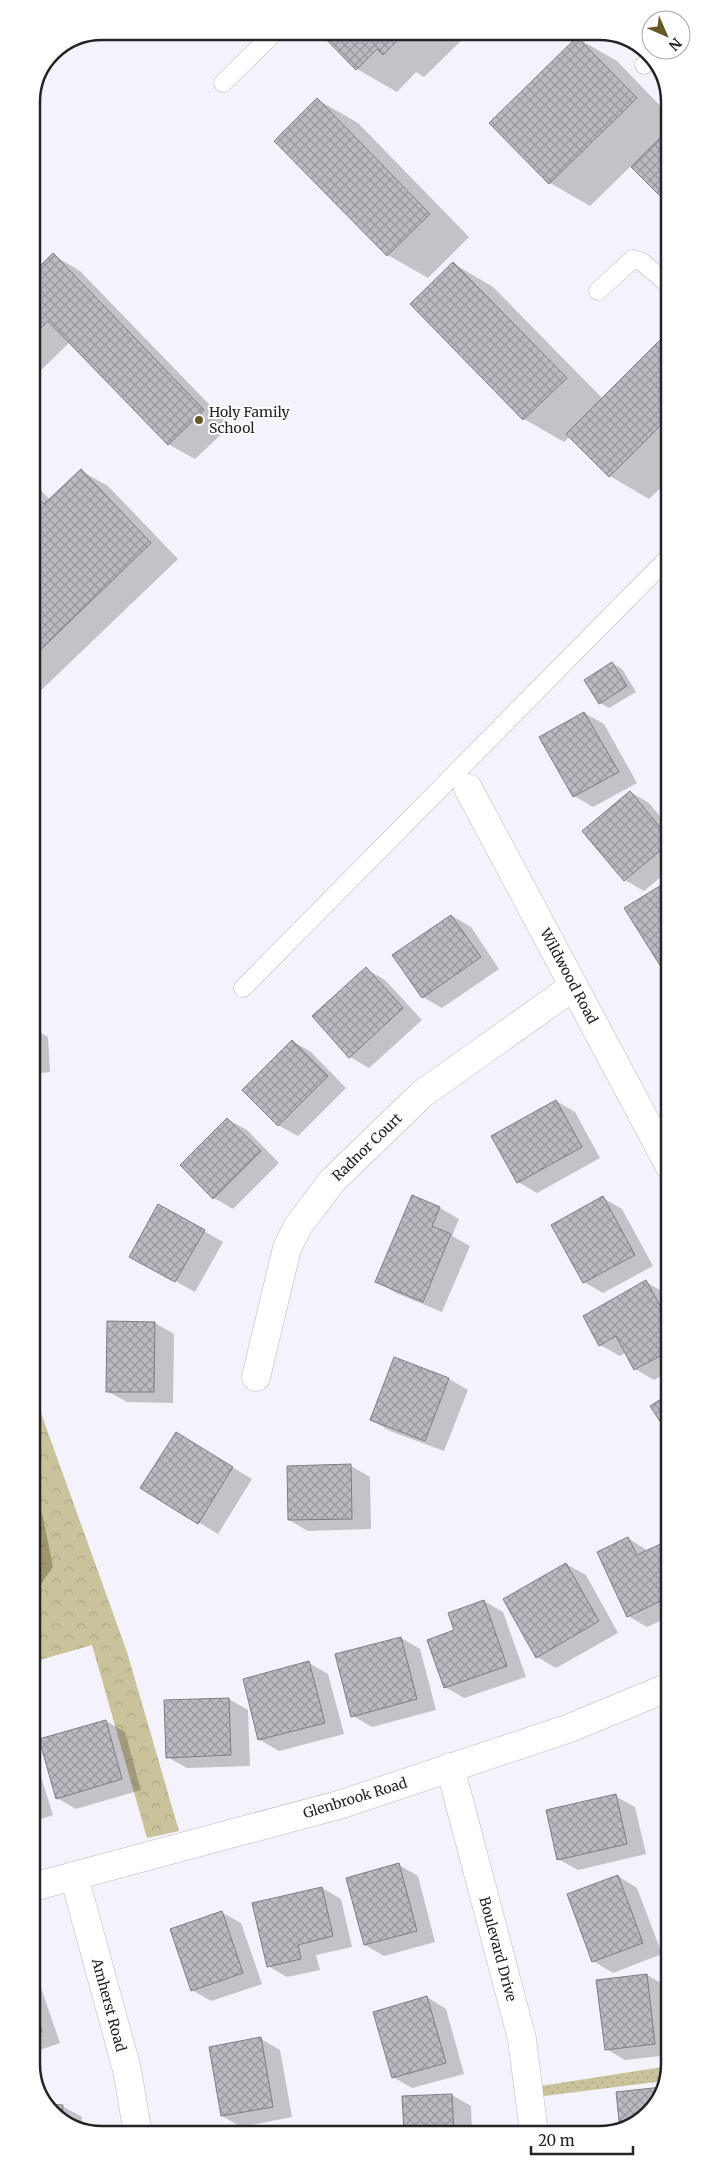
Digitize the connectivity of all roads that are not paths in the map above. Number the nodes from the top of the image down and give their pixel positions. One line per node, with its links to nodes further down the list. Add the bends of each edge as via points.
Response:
1 (267, 40): 2 (lane)
2 (223, 83)
3 (661, 278): 4 (lane, via 642,262 633,259)
4 (598, 291)
5 (661, 565): 8 (lane)
6 (468, 788): 7 (street, Wildwood Road)
7 (574, 986): 9 (street, Wildwood Road); 10 (street, Radnor Court, via 422,1094 332,1181 298,1226 287,1248)
8 (242, 988)
9 (661, 1150)
10 (256, 1377)
11 (661, 1690): 12 (street, Glenbrook Road, via 570,1728)
12 (450, 1768): 13 (street, Glenbrook Road, via 342,1804); 16 (street, Boulevard Drive, via 522,2038)
13 (74, 1876): 14 (street, Glenbrook Road); 15 (street, Amherst Road, via 127,2070)
14 (40, 1885)
15 (137, 2126)
16 (533, 2126)

